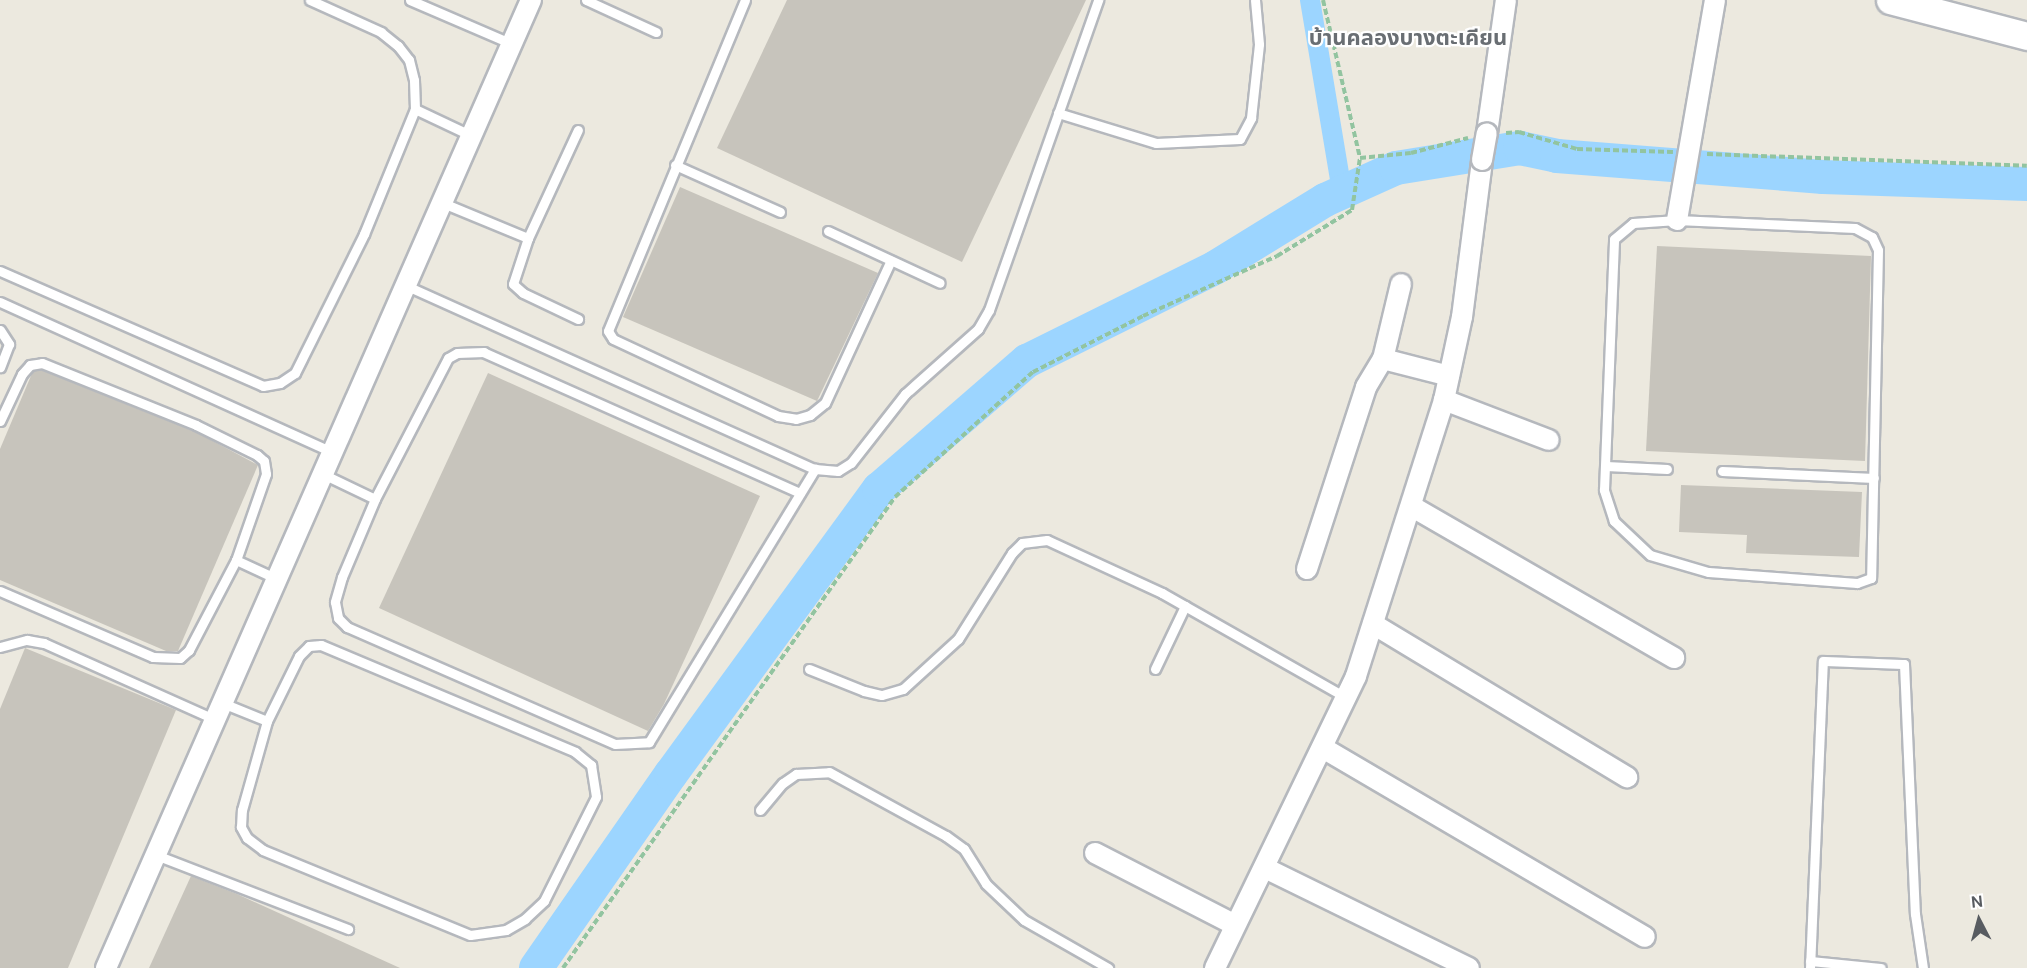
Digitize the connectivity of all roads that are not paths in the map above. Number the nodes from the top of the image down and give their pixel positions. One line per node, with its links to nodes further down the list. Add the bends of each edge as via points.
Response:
1 (310, 0): 14 (lane, via 381,32 398,46 409,60)
2 (411, 0): 13 (lane)
3 (531, 0): 13 (street)
4 (586, 0): 11 (lane)
5 (745, 0): 18 (lane)
6 (1098, 0): 15 (lane)
7 (1255, 0): 15 (lane, via 1258,54 1251,118 1240,139 1156,143)
8 (1506, 0): 34 (street, bridge, via 1462,316)
9 (1715, 0): 21 (street)
10 (1890, 0): 12 (main road)
11 (656, 32)
12 (2027, 36)
13 (512, 44): 17 (street)
14 (415, 109): 17 (lane); 25 (lane, via 364,234 303,363 280,383 263,386 225,371)
15 (1058, 113): 40 (lane, via 989,310 978,329 905,394 851,463 838,471)
16 (578, 130): 23 (lane)
17 (472, 136): 19 (street)
18 (675, 165): 20 (lane); 24 (lane, via 608,331 613,339 778,416 796,419 810,415 825,403)
19 (443, 203): 23 (lane); 28 (street)
20 (780, 212)
21 (1677, 220): 39 (lane, via 1633,223 1614,239); 44 (lane, via 1854,228 1872,237 1878,250)
22 (828, 231): 24 (lane)
23 (528, 238): 30 (lane, via 513,284 523,293)
24 (891, 260): 26 (lane)
25 (0, 271)
26 (940, 283)
27 (1401, 284): 32 (street)
28 (407, 286): 38 (street); 40 (lane)
29 (0, 302): 38 (lane)
30 (578, 319)
31 (0, 330): 33 (lane, via 9,344)
32 (1383, 359): 34 (street); 49 (street, via 1366,387)
33 (0, 367)
34 (1449, 376): 35 (street)
35 (1444, 400): 37 (street); 47 (street)
36 (0, 421): 48 (lane, via 21,374 30,365 42,363 196,425 257,456 264,461 266,474)
37 (1549, 440)
38 (334, 453): 43 (street)
39 (1606, 466): 41 (lane); 44 (lane, via 1604,490 1614,521 1650,555 1708,572 1857,583 1871,578 1874,567)
40 (815, 469): 45 (lane)
41 (1667, 469)
42 (1722, 471): 44 (lane)
43 (325, 475): 46 (lane); 50 (street)
44 (1874, 477)
45 (800, 494): 46 (lane, via 484,352 470,350 448,358); 46 (lane, via 659,730 649,742 638,745 615,744 347,627 338,618 335,602)
46 (375, 499)
47 (1411, 506): 53 (street); 55 (street)
48 (236, 560): 50 (lane); 51 (lane, via 189,650 168,660)
49 (1307, 569)
50 (279, 580): 59 (street)
51 (0, 591)
52 (1185, 606): 56 (lane, via 1064,546 1032,540 1012,553 948,652 903,689 882,695); 57 (lane); 58 (lane)
53 (1373, 624): 58 (street); 62 (street)
54 (0, 647): 59 (lane, via 27,640 44,643)
55 (1674, 658)
56 (809, 669)
57 (1155, 669)
58 (1347, 698): 61 (street)
59 (221, 712): 60 (lane); 65 (street)
60 (267, 721): 60 (lane, via 299,656 309,646 321,645 575,752 591,765 596,797 544,901 506,930 470,935 263,850 247,838 241,827 242,810)
61 (1323, 748): 66 (street); 69 (street)
62 (1627, 777)
63 (760, 810): 73 (lane, via 796,774 830,772 946,836 964,849 986,884 1023,920)
64 (1095, 853): 67 (street)
65 (156, 855): 68 (lane); 72 (street)
66 (1265, 868): 67 (street); 74 (street)
67 (1235, 925): 71 (street)
68 (348, 929)
69 (1646, 937)
70 (1810, 965): 75 (lane); 76 (lane, via 1823,661 1904,664 1916,914)
71 (1218, 967)
72 (106, 968)
73 (1108, 968)
74 (1470, 968)
75 (1881, 968)
76 (1923, 968)

